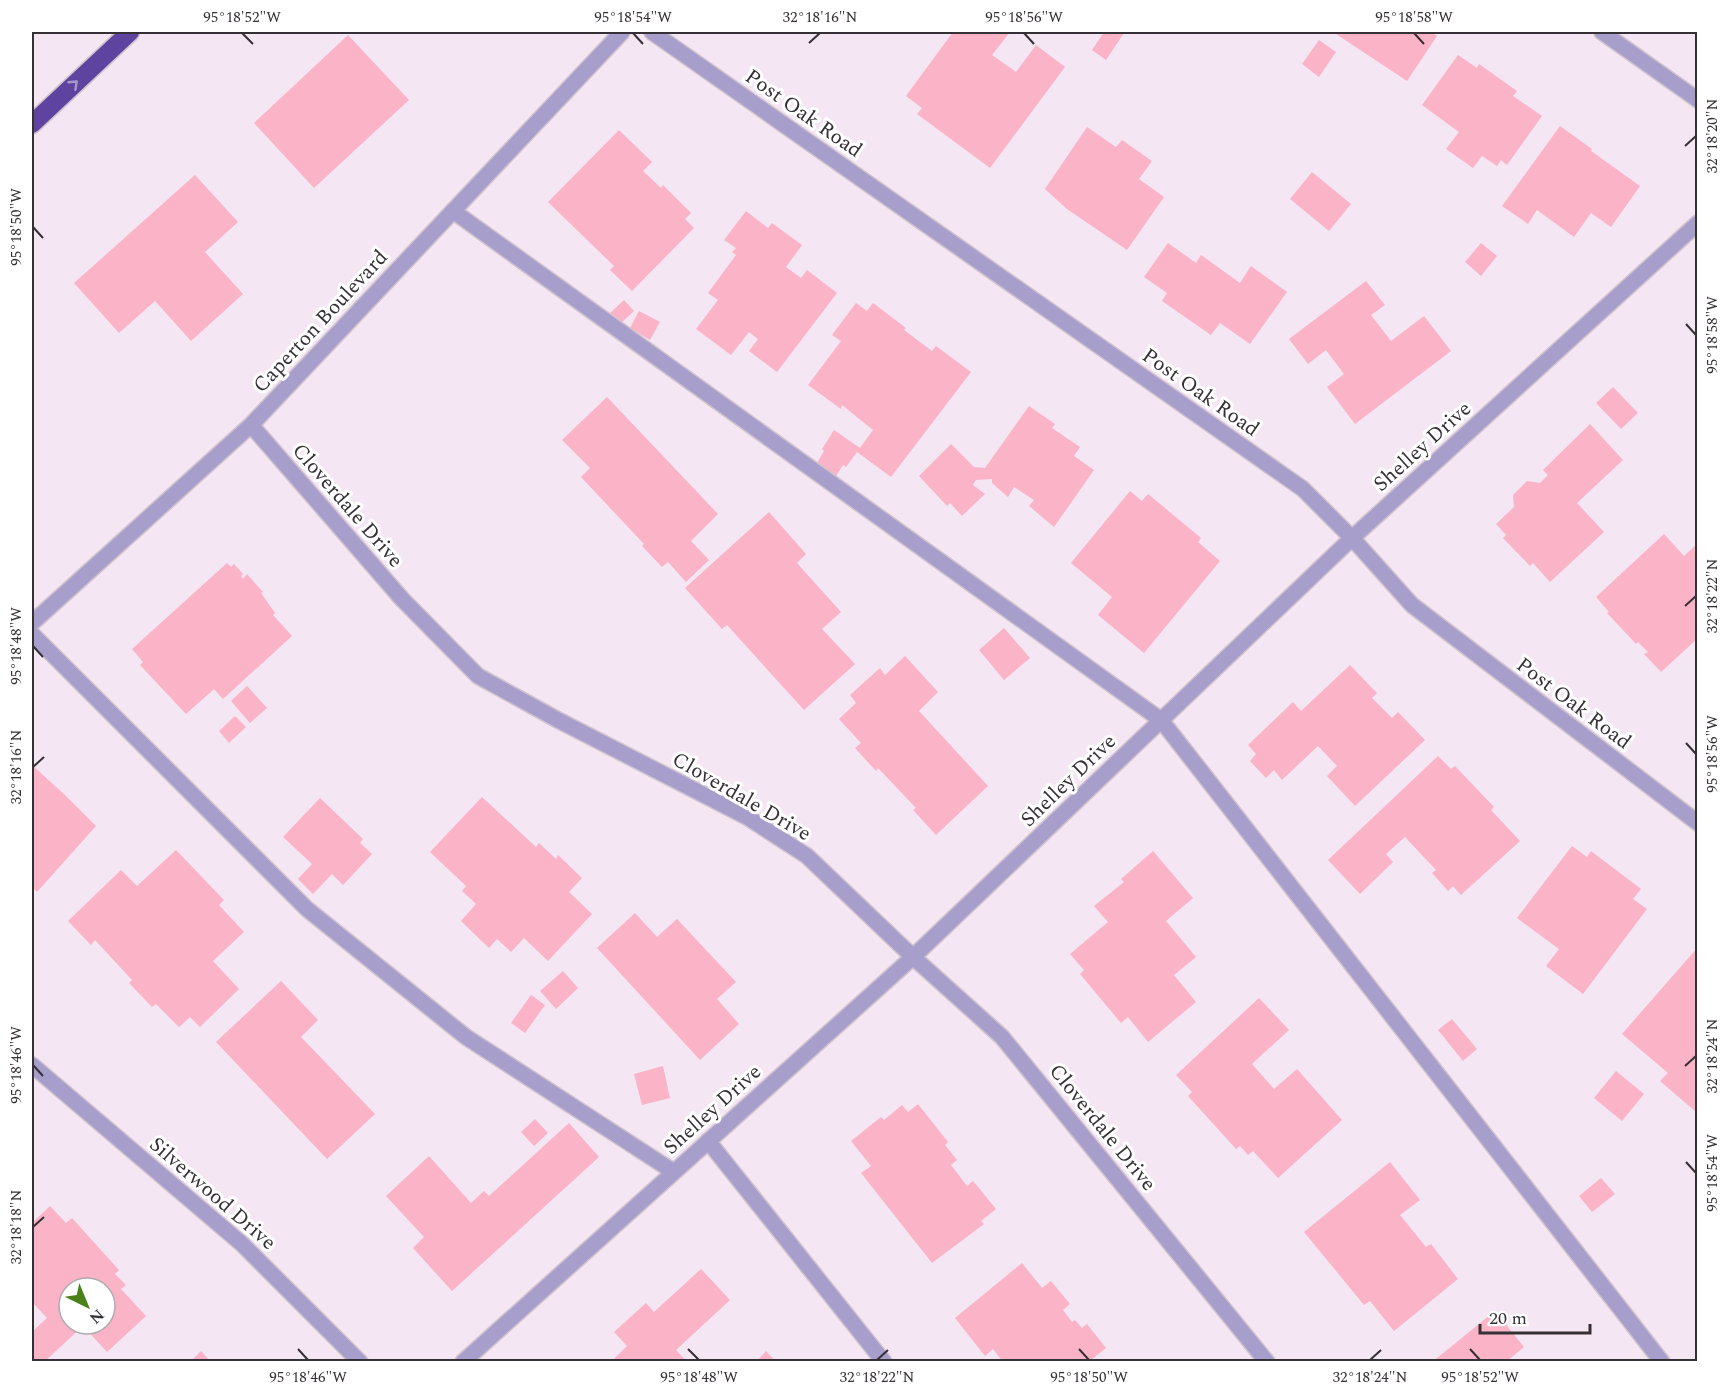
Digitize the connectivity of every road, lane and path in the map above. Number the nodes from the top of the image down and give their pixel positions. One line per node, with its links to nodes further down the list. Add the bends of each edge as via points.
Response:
1 (130, 32): 6 (highway, one-way to 1)
2 (622, 32): 7 (street, Caperton Boulevard)
3 (652, 32): 10 (street, Post Oak Road, via 1302,489)
4 (1602, 32): 5 (street)
5 (1698, 100)
6 (32, 124)
7 (453, 211): 9 (street, Caperton Boulevard); 13 (street)
8 (1698, 223): 10 (street, Shelley Drive)
9 (251, 425): 11 (street, Caperton Boulevard); 15 (street, Cloverdale Drive, via 402,599 478,676 767,830 807,856)
10 (1352, 538): 13 (street, Shelley Drive); 14 (street, Post Oak Road, via 1412,605)
11 (32, 623)
12 (32, 634): 18 (street, via 307,909 466,1037)
13 (1161, 720): 15 (street, Shelley Drive); 23 (street)
14 (1698, 823)
15 (913, 957): 17 (street, Shelley Drive); 22 (street, Cloverdale Drive, via 1002,1037)
16 (32, 1065): 19 (street, Silverwood Drive, via 243,1244)
17 (708, 1141): 18 (street, Shelley Drive); 21 (street)
18 (674, 1172): 20 (street, Shelley Drive)
19 (360, 1362)
20 (463, 1362)
21 (884, 1362)
22 (1267, 1362)
23 (1662, 1362)

